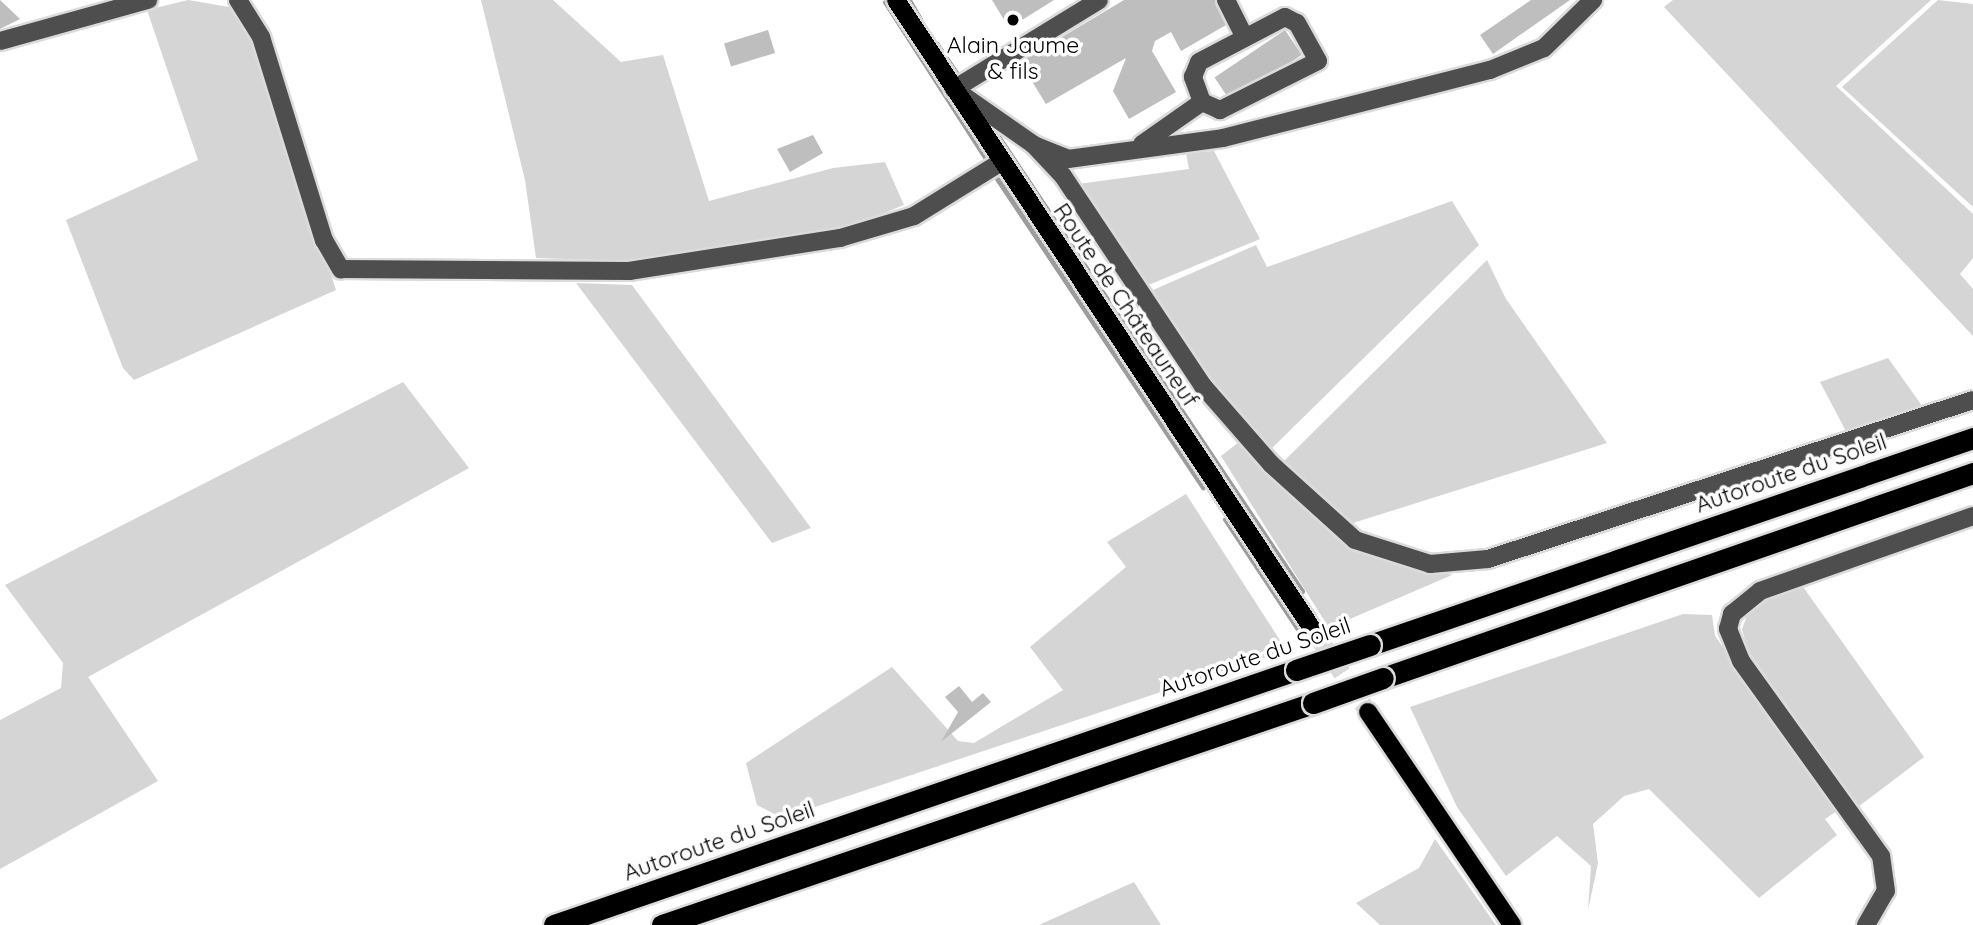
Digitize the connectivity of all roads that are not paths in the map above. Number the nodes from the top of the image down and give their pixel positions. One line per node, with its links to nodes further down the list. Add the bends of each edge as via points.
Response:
1 (148, 0): 8 (street)
2 (238, 0): 13 (street, via 261,37 324,240 341,269 629,271 840,238 914,216)
3 (895, 0): 9 (main road, Route de Châteauneuf)
4 (1099, 0): 9 (street)
5 (1226, 0): 7 (street)
6 (1593, 0): 12 (street, via 1544,48 1490,70 1223,138)
7 (1244, 36): 10 (street, via 1199,62 1193,77); 10 (street, via 1285,18 1297,23 1318,61 1220,110)
8 (0, 41)
9 (954, 89): 11 (street); 13 (main road, Route de Châteauneuf)
10 (1202, 102): 12 (street)
11 (1034, 145): 12 (street, via 1068,159); 14 (street, via 1063,176 1203,386 1271,464 1355,540 1430,564 1488,559)
12 (1139, 146)
13 (1001, 162): 18 (main road, Route de Châteauneuf)
14 (1973, 400)
15 (1973, 438): 20 (highway, Autoroute du Soleil, bridge)
16 (1973, 473): 21 (highway, bridge)
17 (1973, 516): 23 (street, via 1760,591 1732,614 1731,645 1881,856 1886,891)
18 (1317, 636)
19 (1368, 712): 22 (main road)
20 (554, 925)
21 (662, 925)
22 (1512, 925)
23 (1866, 925)

